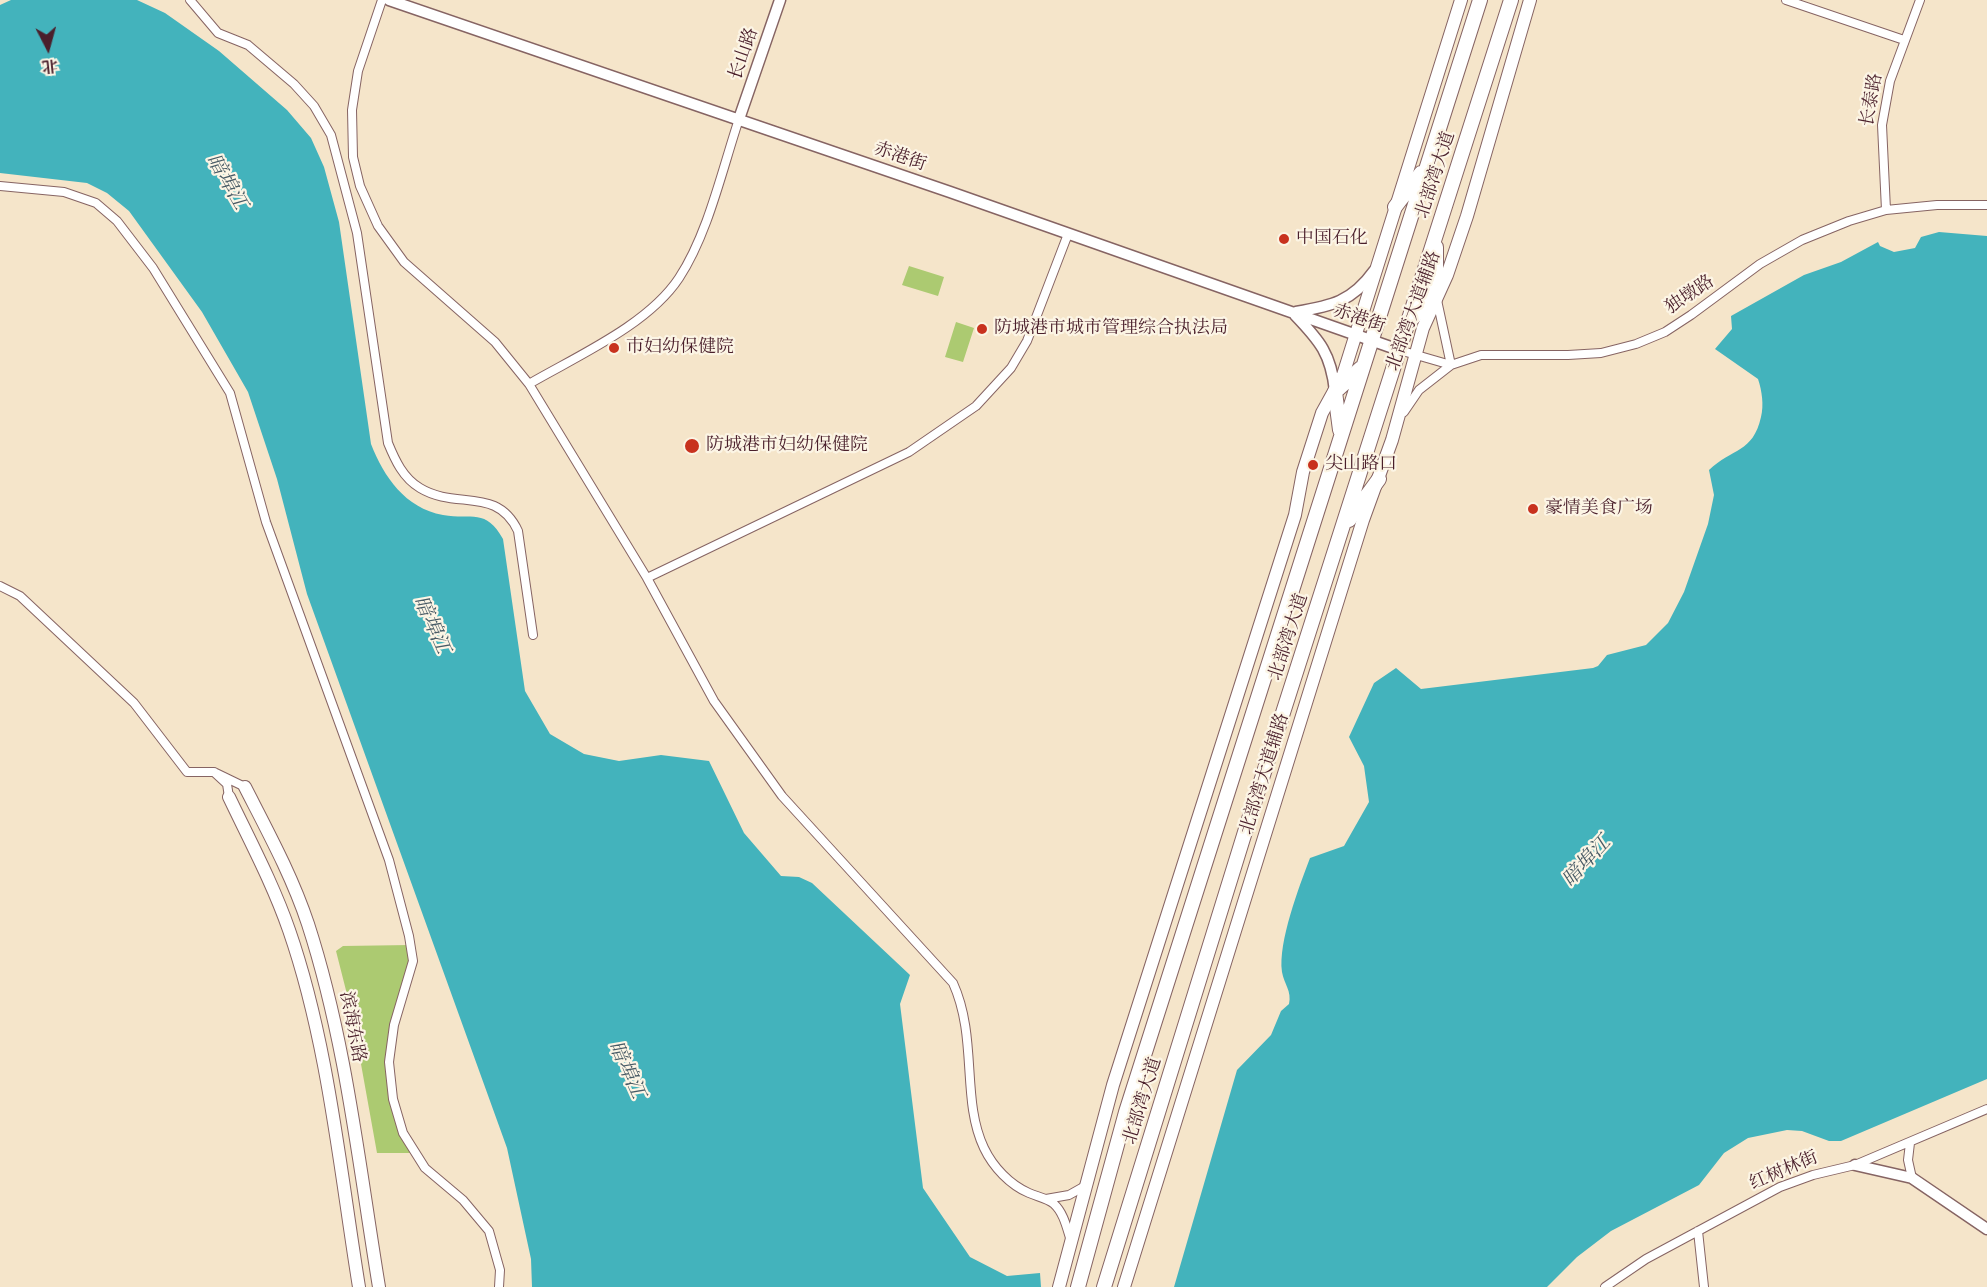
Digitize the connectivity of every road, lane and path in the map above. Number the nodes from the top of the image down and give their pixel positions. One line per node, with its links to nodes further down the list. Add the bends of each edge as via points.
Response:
1 (190, 0): 40 (street, via 218,33 248,45 294,84 324,120 357,233 387,443 396,463 420,488 440,497 496,505 514,522)
2 (382, 0): 32 (street, via 358,71 351,110 353,157 360,186 378,226 404,262 495,342)
3 (389, 0): 14 (street, 赤港街)
4 (780, 0): 14 (street, 长山路)
5 (1461, 0): 18 (main road)
6 (1511, 0): 12 (highway, 北部湾大道)
7 (1518, 0): 12 (highway)
8 (1530, 0): 23 (main road, 北部湾大道辅路, via 1467,216 1448,275)
9 (1786, 0): 13 (street)
10 (1920, 0): 13 (street, 长泰路)
11 (1479, 1): 15 (highway, 北部湾大道)
12 (1506, 17): 21 (highway, 北部湾大道)
13 (1904, 40): 19 (street, 长泰路, via 1890,81 1882,124)
14 (739, 119): 20 (street, 赤港街); 32 (street, via 694,251 678,280 628,326)
15 (1427, 164): 18 (highway); 27 (highway, 北部湾大道)
16 (0, 186): 55 (street, via 64,192 96,203 117,221 153,268 230,393 266,522 389,860 409,936 413,961 394,1024 389,1062 393,1099 403,1132 425,1168 463,1200 489,1232 500,1270)
17 (1987, 205): 19 (street, 独墩路)
18 (1395, 207): 22 (main road)
19 (1886, 210): 30 (street, 独墩路, via 1802,240 1760,264 1683,321 1636,344 1601,353 1481,355)
20 (1068, 234): 24 (street, 赤港街); 38 (street, via 1027,341 1011,368 976,406 909,452)
21 (1436, 234): 23 (highway); 25 (highway, 北部湾大道)
22 (1375, 269): 24 (street, via 1363,287 1349,297 1325,307); 26 (main road)
23 (1436, 294): 25 (highway); 29 (main road, 北部湾大道辅路); 30 (street)
24 (1292, 313): 26 (street, 赤港街); 33 (street, via 1320,341 1329,359)
25 (1408, 323): 28 (highway, 北部湾大道)
26 (1354, 335): 27 (street, 赤港街); 33 (main road)
27 (1371, 341): 28 (street, 赤港街); 31 (highway, 北部湾大道)
28 (1399, 350): 29 (street); 37 (highway, 北部湾大道)
29 (1414, 355): 30 (street); 35 (main road, 北部湾大道辅路)
30 (1452, 365): 35 (street, 独墩路, via 1419,390)
31 (1363, 366): 33 (highway); 34 (highway, 北部湾大道)
32 (529, 384): 38 (street)
33 (1335, 392): 34 (highway); 48 (main road, via 1323,413 1303,472 1295,515 1113,1084)
34 (1341, 436): 57 (highway, 北部湾大道, via 1130,1101)
35 (1392, 440): 36 (main road, 北部湾大道辅路)
36 (1379, 479): 37 (highway); 59 (main road, 北部湾大道辅路)
37 (1342, 529): 58 (highway, 北部湾大道)
38 (647, 578): 49 (street, via 714,700 782,796 953,982 964,1006 975,1118 984,1149 1010,1181)
39 (0, 586): 41 (street, via 20,596 134,703 187,772)
40 (533, 635)
41 (214, 772): 42 (street); 43 (street, via 227,784)
42 (245, 787): 54 (main road, 滨海东路, via 291,878 324,976)
43 (229, 797): 53 (main road, 滨海东路, via 272,885 304,982 331,1114)
44 (1987, 1109): 45 (street, 红树林街)
45 (1910, 1143): 46 (street, 红树林街); 47 (street)
46 (1855, 1165): 47 (street); 51 (street, 红树林街, via 1780,1187)
47 (1912, 1178): 50 (street)
48 (1085, 1186): 49 (street, via 1069,1195); 52 (main road)
49 (1046, 1199): 52 (street, via 1060,1213)
50 (1987, 1228)
51 (1698, 1231): 60 (street, 红树林街); 61 (street)
52 (1071, 1242): 56 (main road)
53 (359, 1287)
54 (379, 1287)
55 (499, 1287)
56 (1059, 1287)
57 (1078, 1287)
58 (1104, 1287)
59 (1124, 1287)
60 (1605, 1287)
61 (1704, 1287)

